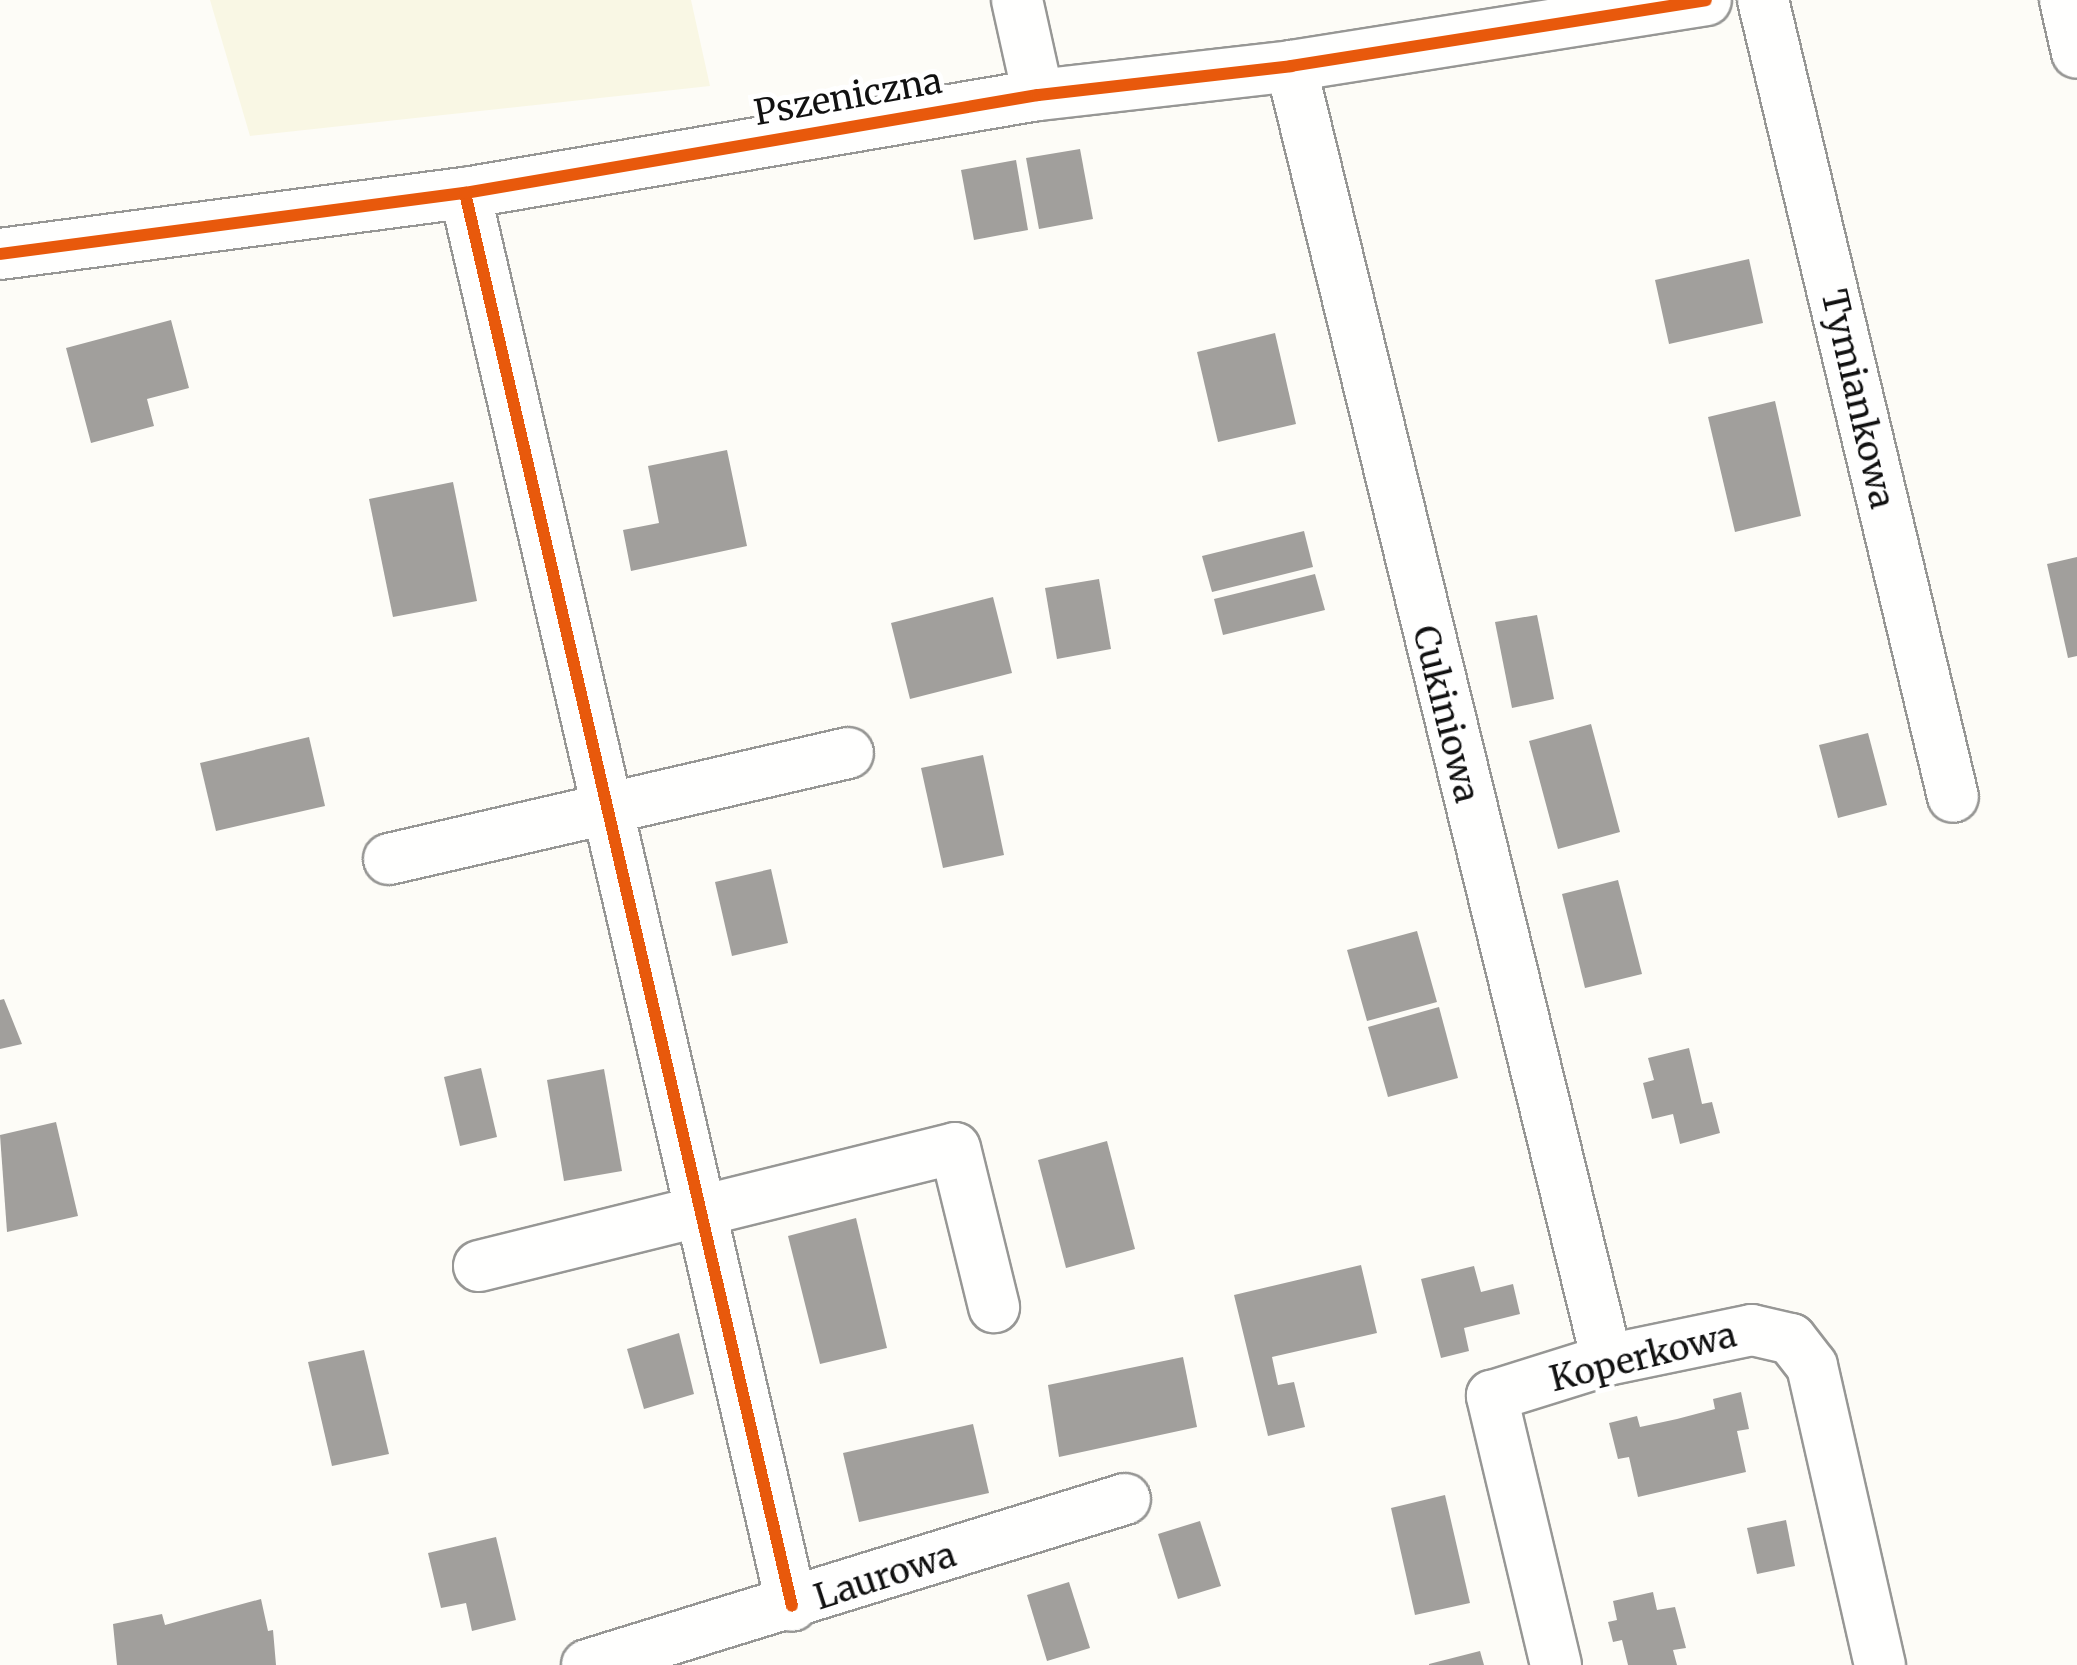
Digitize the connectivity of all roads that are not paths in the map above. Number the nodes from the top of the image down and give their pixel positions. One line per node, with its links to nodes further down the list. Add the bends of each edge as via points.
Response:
1 (1016, 0): 7 (street)
2 (1706, 0): 6 (street, Pszeniczna)
3 (1763, 0): 11 (street, Tymiankowa)
4 (2064, 0): 5 (street)
5 (2077, 54)
6 (1290, 66): 7 (street, Pszeniczna); 17 (street, Cukiniowa)
7 (1038, 95): 8 (street, Pszeniczna)
8 (464, 193): 9 (street, Pszeniczna); 12 (street)
9 (0, 254)
10 (848, 753): 12 (street)
11 (1953, 797)
12 (608, 809): 13 (street); 14 (street)
13 (388, 860)
14 (702, 1211): 15 (street); 16 (street, via 955,1148); 19 (street)
15 (479, 1266)
16 (994, 1307)
17 (1607, 1360): 21 (street, Koperkowa, via 1492,1396); 22 (street, Koperkowa, via 1752,1330 1791,1339 1812,1366)
18 (1125, 1499): 19 (street, Laurowa)
19 (792, 1606): 20 (street, Laurowa)
20 (587, 1665)
21 (1556, 1665)
22 (1880, 1665)

